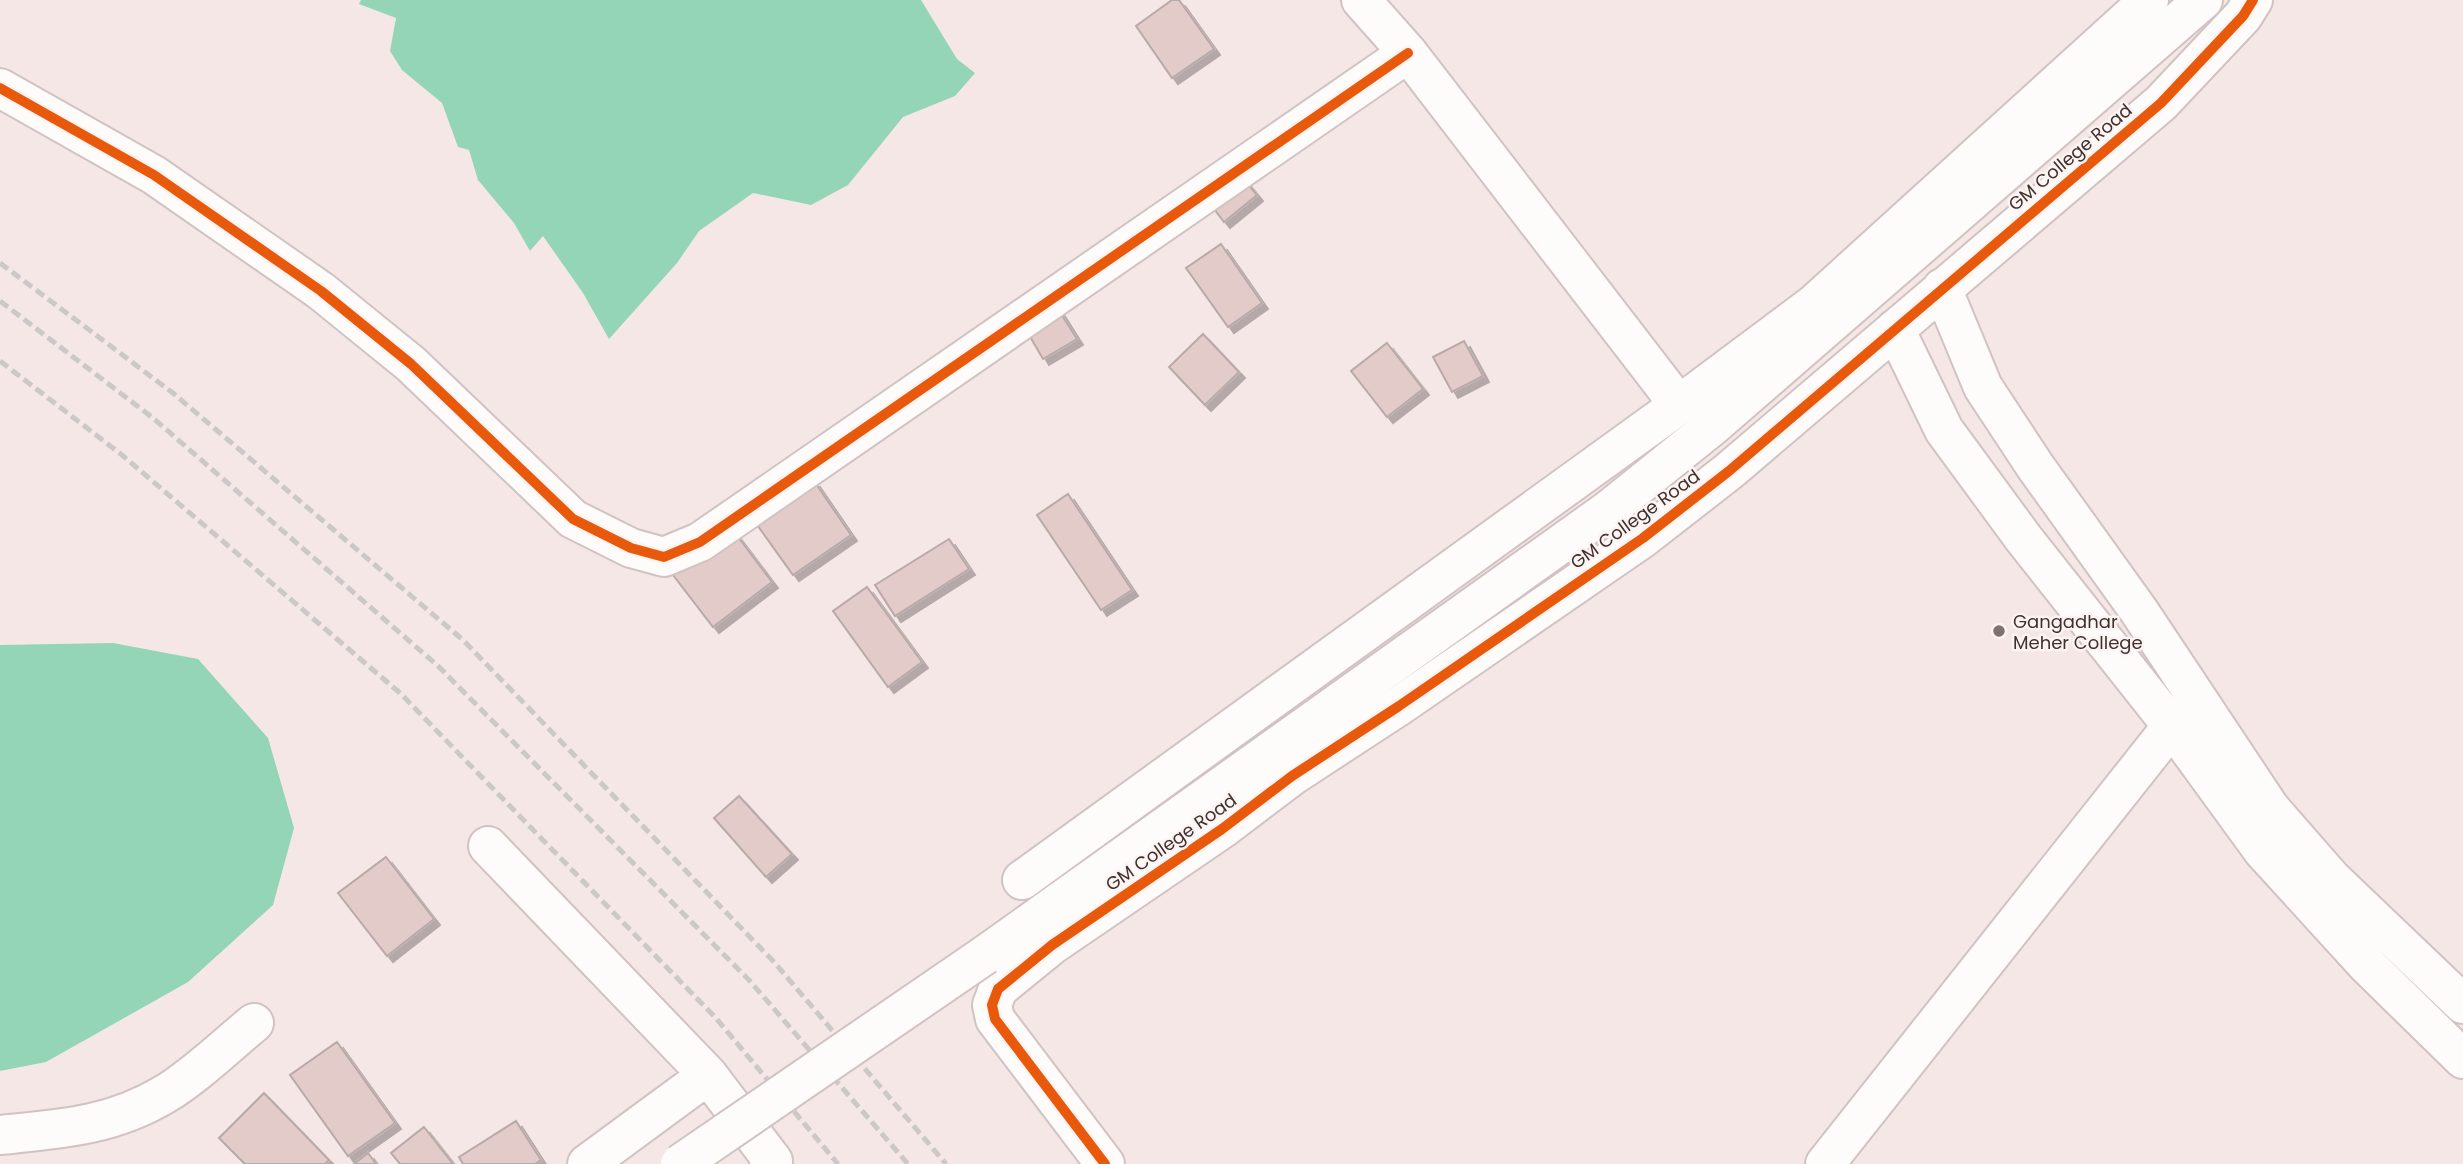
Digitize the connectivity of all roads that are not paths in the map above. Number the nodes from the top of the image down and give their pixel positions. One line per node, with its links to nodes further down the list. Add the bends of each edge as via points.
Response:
1 (1361, 0): 5 (street)
2 (2149, 0): 9 (street, via 1814,304)
3 (2203, 0): 20 (street, bridge, via 1714,425 1606,511 985,955)
4 (2253, 0): 7 (street, GM College Road, via 2161,103)
5 (1408, 53): 6 (street, via 700,542 664,557 631,548 573,519 411,364 321,291 154,175); 9 (street)
6 (0, 88)
7 (1942, 288): 8 (street, GM College Road); 13 (street, via 1983,387 2270,808 2332,879)
8 (1895, 329): 10 (street, via 1944,430); 21 (street, GM College Road, via 1643,538 1292,776 1052,945 998,989 992,1005 995,1019)
9 (1679, 405): 12 (street)
10 (2172, 726): 15 (street, via 2263,851 2367,965); 22 (street)
11 (488, 846): 16 (street)
12 (1023, 880)
13 (2463, 1004)
14 (254, 1023): 17 (street, via 167,1093 131,1112 74,1128)
15 (2463, 1059)
16 (708, 1075): 18 (street); 19 (street)
17 (0, 1135)
18 (772, 1163)
19 (587, 1164)
20 (680, 1164)
21 (1105, 1164)
22 (1825, 1164)

